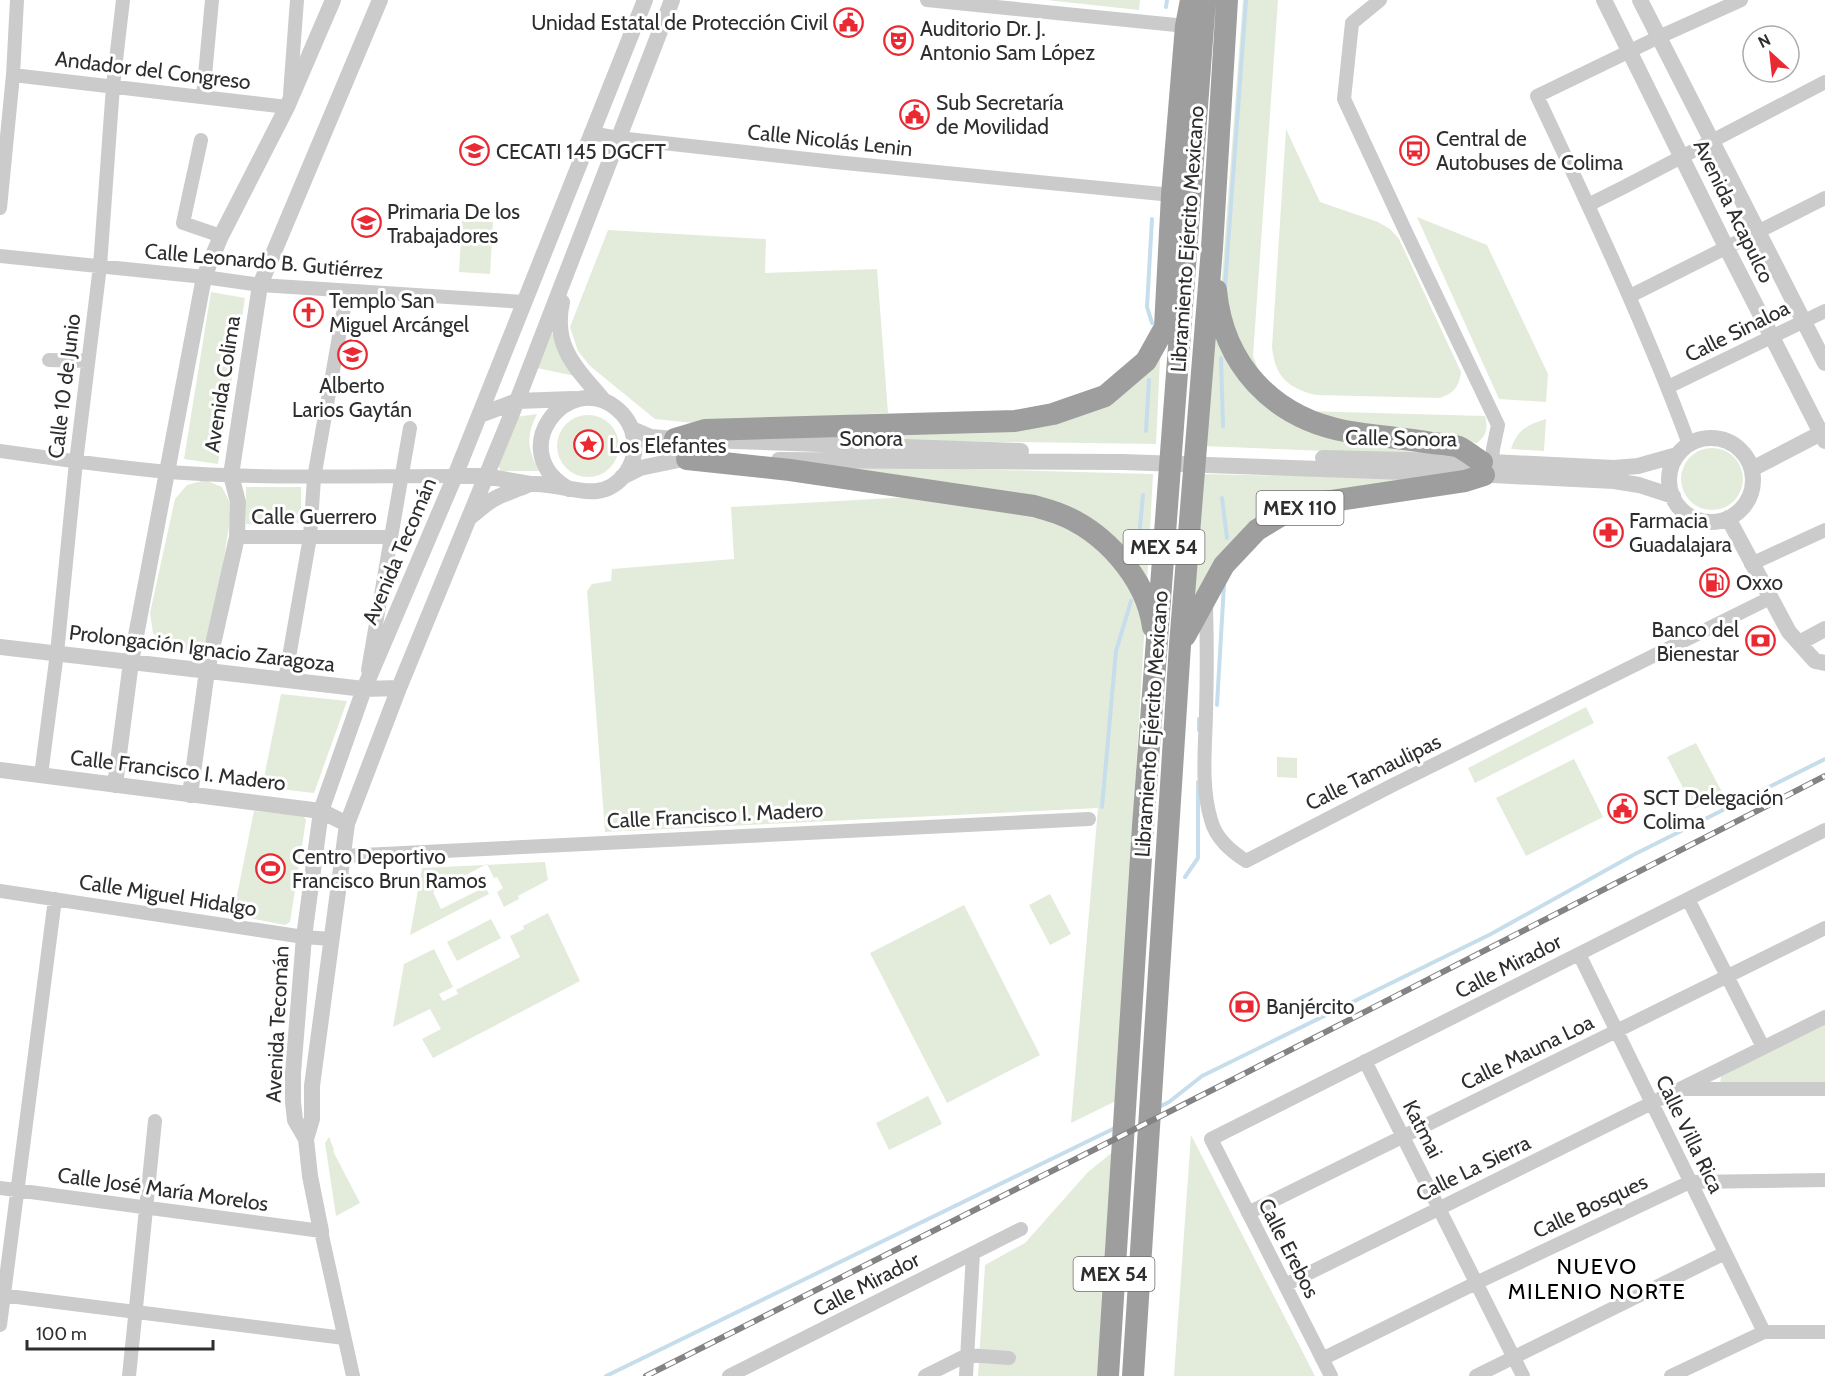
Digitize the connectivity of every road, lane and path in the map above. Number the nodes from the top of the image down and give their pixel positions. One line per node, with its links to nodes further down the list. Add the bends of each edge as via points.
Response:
1 (17, 0): 20 (street)
2 (123, 0): 22 (street, Calle 10 de Junio)
3 (212, 0): 23 (street)
4 (297, 0): 24 (street)
5 (333, 0): 24 (street, Avenida Colima)
6 (380, 0): 42 (street, Avenida Colima)
7 (645, 0): 25 (street, Avenida Tecomán)
8 (672, 0): 26 (street, Avenida Tecomán)
9 (927, 0): 17 (street)
10 (1189, 0): 17 (highway)
11 (1205, 0): 58 (highway, Libramiento Ejército Mexicano / MEX 54)
12 (1227, 0): 36 (highway, Libramiento Ejército Mexicano / MEX 54)
13 (1380, 0): 68 (street, via 1352,23 1344,99 1498,425)
14 (1604, 0): 19 (street, Avenida Acapulco)
15 (1640, 0): 18 (street, Avenida Acapulco)
16 (1741, 0): 18 (street)
17 (1186, 26): 30 (highway)
18 (1659, 37): 19 (street); 28 (street, Avenida Acapulco)
19 (1629, 51): 29 (street, Avenida Acapulco); 32 (street, via 1537,96)
20 (13, 75): 22 (street, Andador del Congreso); 33 (street)
21 (1825, 82): 28 (street)
22 (113, 86): 23 (street, Andador del Congreso); 40 (street, Calle 10 de Junio)
23 (203, 97): 24 (street, Andador del Congreso)
24 (288, 104): 35 (street, Avenida Colima)
25 (591, 133): 26 (street, Calle Nicolás Lenin); 45 (street, Avenida Tecomán)
26 (618, 138): 30 (street, Calle Nicolás Lenin); 39 (street, Avenida Tecomán)
27 (201, 140): 35 (street, via 183,223)
28 (1711, 141): 29 (street); 34 (street, Avenida Acapulco)
29 (1682, 156): 32 (street); 37 (street, Avenida Acapulco)
30 (1172, 195): 48 (highway)
31 (1825, 198): 34 (street)
32 (1588, 205): 44 (street)
33 (0, 208)
34 (1759, 232): 37 (street); 47 (street, Avenida Acapulco)
35 (221, 236): 41 (street, Avenida Colima)
36 (1212, 248): 68 (highway, via 1223,327 1234,353 1263,392 1301,417 1344,431 1459,447); 91 (highway, Libramiento Ejército Mexicano / MEX 54)
37 (1727, 249): 44 (street); 49 (street, Avenida Acapulco)
38 (0, 256): 40 (street, Calle Leonardo B. Gutiérrez)
39 (572, 260): 55 (street, Avenida Tecomán); 56 (street, via 559,317 560,338 569,357)
40 (100, 266): 41 (street, Calle Leonardo B. Gutiérrez); 51 (street, Calle 10 de Junio)
41 (204, 277): 42 (street, Calle Leonardo B. Gutiérrez); 70 (street, Avenida Colima)
42 (260, 285): 43 (street, Calle Leonardo B. Gutiérrez); 71 (street, Avenida Colima)
43 (347, 291): 45 (street, Calle Leonardo B. Gutiérrez); 76 (street)
44 (1630, 296): 53 (street)
45 (525, 302): 57 (street, Avenida Tecomán)
46 (1825, 311): 47 (street, Calle Sinaloa)
47 (1804, 322): 49 (street, Calle Sinaloa); 52 (street, Avenida Acapulco)
48 (1165, 327): 58 (highway); 62 (highway, via 1146,361 1105,396 1053,414 1015,421 705,430)
49 (1772, 338): 53 (street, Calle Sinaloa); 61 (street, Avenida Acapulco)
50 (49, 360): 51 (street)
51 (88, 361): 67 (street, Calle 10 de Junio)
52 (1825, 363)
53 (1668, 387): 63 (street)
54 (577, 399): 55 (street); 56 (street); 78 (street, via 550,417 540,448 553,477)
55 (517, 400): 57 (street); 74 (street, Avenida Tecomán)
56 (604, 401): 60 (street, via 621,412)
57 (480, 415): 73 (street, Avenida Tecomán)
58 (1173, 422): 94 (highway, Libramiento Ejército Mexicano / MEX 54)
59 (410, 428): 72 (street)
60 (633, 429): 62 (street, Sonora); 75 (street, via 634,455)
61 (1824, 435): 69 (street)
62 (675, 439): 65 (street, Sonora)
63 (1683, 450): 68 (street, Calle Sonora, via 1638,466); 69 (street, Calle Sonora, via 1701,439 1727,441 1747,457); 79 (street, via 1671,468)
64 (0, 452): 67 (street)
65 (1122, 458): 66 (street, Sonora); 68 (street, Calle Sonora)
66 (687, 459): 75 (street, Sonora, via 640,468); 94 (highway, via 801,471 1034,506 1058,513 1098,536 1137,582 1151,614)
67 (76, 462): 70 (street); 93 (street, Calle 10 de Junio)
68 (1487, 469): 79 (street, Calle Sonora, via 1614,481); 87 (highway, MEX 110, via 1465,481 1312,504 1285,513 1257,530 1224,565)
69 (1752, 469): 81 (street, via 1753,481 1746,503)
70 (168, 472): 71 (street); 95 (street, Avenida Colima)
71 (231, 475): 76 (street); 83 (street, Avenida Colima, via 238,502)
72 (402, 476): 73 (street); 76 (street); 85 (street)
73 (455, 476): 74 (street, Sonora); 100 (street, Avenida Tecomán)
74 (485, 476): 77 (street, Sonora); 80 (street, Avenida Tecomán)
75 (622, 477): 78 (street, Sonora, via 597,491)
76 (314, 478): 84 (street)
77 (531, 484): 78 (street, Sonora); 80 (street, via 495,499)
78 (569, 489)
79 (1672, 496): 81 (street, Calle Sonora, via 1690,516 1715,521)
80 (469, 518): 99 (street, Avenida Tecomán)
81 (1728, 518): 86 (street)
82 (1825, 530): 86 (street)
83 (237, 537): 84 (street, Calle Guerrero); 97 (street, Avenida Colima)
84 (310, 537): 85 (street, Calle Guerrero); 98 (street)
85 (391, 537): 100 (street)
86 (1751, 564): 88 (street)
87 (1206, 596): 88 (street, Calle Tamaulipas, via 1204,778 1211,821 1218,837 1246,861); 91 (highway, MEX 110)
88 (1770, 598): 90 (street)
89 (1825, 630): 90 (street)
90 (1799, 643): 96 (street, via 1815,661)
91 (1180, 645): 158 (highway, Libramiento Ejército Mexicano / MEX 54)
92 (0, 647): 93 (street, Prolongación Ignacio Zaragoza)
93 (57, 653): 95 (street, Prolongación Ignacio Zaragoza); 102 (street, Calle 10 de Junio)
94 (1156, 658): 157 (highway, Libramiento Ejército Mexicano / MEX 54)
95 (131, 662): 97 (street, Prolongación Ignacio Zaragoza); 103 (street, Avenida Colima)
96 (1825, 663)
97 (207, 671): 98 (street, Prolongación Ignacio Zaragoza); 104 (street, Avenida Colima)
98 (285, 680): 100 (street, Prolongación Ignacio Zaragoza)
99 (399, 688): 100 (street, Prolongación Ignacio Zaragoza); 107 (street, Avenida Tecomán)
100 (364, 689): 105 (street, Avenida Tecomán)
101 (0, 770): 102 (street, Calle Francisco I. Madero)
102 (41, 775): 103 (street, Calle Francisco I. Madero)
103 (115, 785): 104 (street, Calle Francisco I. Madero)
104 (190, 795): 105 (street, Calle Francisco I. Madero)
105 (321, 811): 107 (street, Calle Francisco I. Madero); 114 (street, Avenida Tecomán)
106 (1089, 819): 109 (street, Calle Francisco I. Madero)
107 (347, 824): 109 (street, Avenida Tecomán)
108 (1825, 830): 112 (street, Calle Mirador)
109 (343, 856): 115 (street, Avenida Tecomán)
110 (0, 891): 111 (street, Calle Miguel Hidalgo)
111 (55, 899): 114 (street, Calle Miguel Hidalgo); 132 (street)
112 (1688, 899): 116 (street, Calle Mirador); 117 (street)
113 (1825, 928): 117 (street, Calle Mauna Loa)
114 (304, 936): 115 (street, Calle Miguel Hidalgo); 127 (street, Avenida Tecomán, via 293,1102 295,1120)
115 (331, 939): 127 (street, Avenida Tecomán, via 312,1086 312,1119)
116 (1579, 954): 119 (street, Calle Villa Rica); 121 (street, Calle Mirador)
117 (1727, 976): 119 (street, Calle Mauna Loa); 120 (street)
118 (1825, 1017): 120 (street, Calle La Sierra)
119 (1617, 1031): 124 (street, Calle Villa Rica); 126 (street, Calle Mauna Loa)
120 (1763, 1047): 122 (street, Calle La Sierra)
121 (1365, 1061): 126 (street, Katmai); 128 (street, Calle Mirador)
122 (1679, 1089): 123 (street, Calle La Sierra); 124 (street, Calle La Sierra)
123 (1825, 1089)
124 (1652, 1103): 130 (street, Calle Villa Rica); 134 (street, Calle La Sierra)
125 (155, 1120): 133 (street)
126 (1403, 1137): 134 (street, Katmai); 135 (street, Calle Mauna Loa)
127 (306, 1139): 137 (street, Avenida Tecomán)
128 (1211, 1139): 135 (street, Calle Erebos)
129 (1825, 1180): 130 (street, Calle Bosques)
130 (1690, 1182): 139 (street, Calle Villa Rica); 140 (street, Calle Bosques)
131 (0, 1188): 132 (street, Calle José María Morelos)
132 (18, 1190): 133 (street, Calle José María Morelos); 142 (street)
133 (147, 1208): 137 (street, Calle José María Morelos); 143 (street)
134 (1439, 1208): 140 (street, Katmai); 141 (street, Calle La Sierra)
135 (1248, 1213): 141 (street, Calle Erebos)
136 (1021, 1228): 138 (street, Calle Mirador)
137 (321, 1231): 147 (street, Avenida Tecomán)
138 (973, 1253): 148 (street); 154 (street, Calle Mirador)
139 (1725, 1253): 145 (street, Calle Villa Rica); 150 (street)
140 (1476, 1283): 150 (street, Katmai); 151 (street, Calle Bosques)
141 (1285, 1285): 151 (street, Calle Erebos)
142 (2, 1295): 143 (street); 144 (street)
143 (136, 1312): 147 (street); 152 (street)
144 (0, 1325)
145 (1764, 1332): 146 (street); 162 (street)
146 (1825, 1332)
147 (345, 1338): 153 (street, Avenida Tecomán)
148 (967, 1355): 149 (street); 155 (street); 156 (street)
149 (1009, 1358)
150 (1514, 1358): 160 (street); 161 (street, Katmai)
151 (1322, 1359): 159 (street, Calle Erebos)
152 (129, 1376)
153 (353, 1376)
154 (729, 1376)
155 (925, 1376)
156 (966, 1376)
157 (1108, 1376)
158 (1133, 1376)
159 (1331, 1376)
160 (1476, 1376)
161 (1523, 1376)
162 (1671, 1376)

